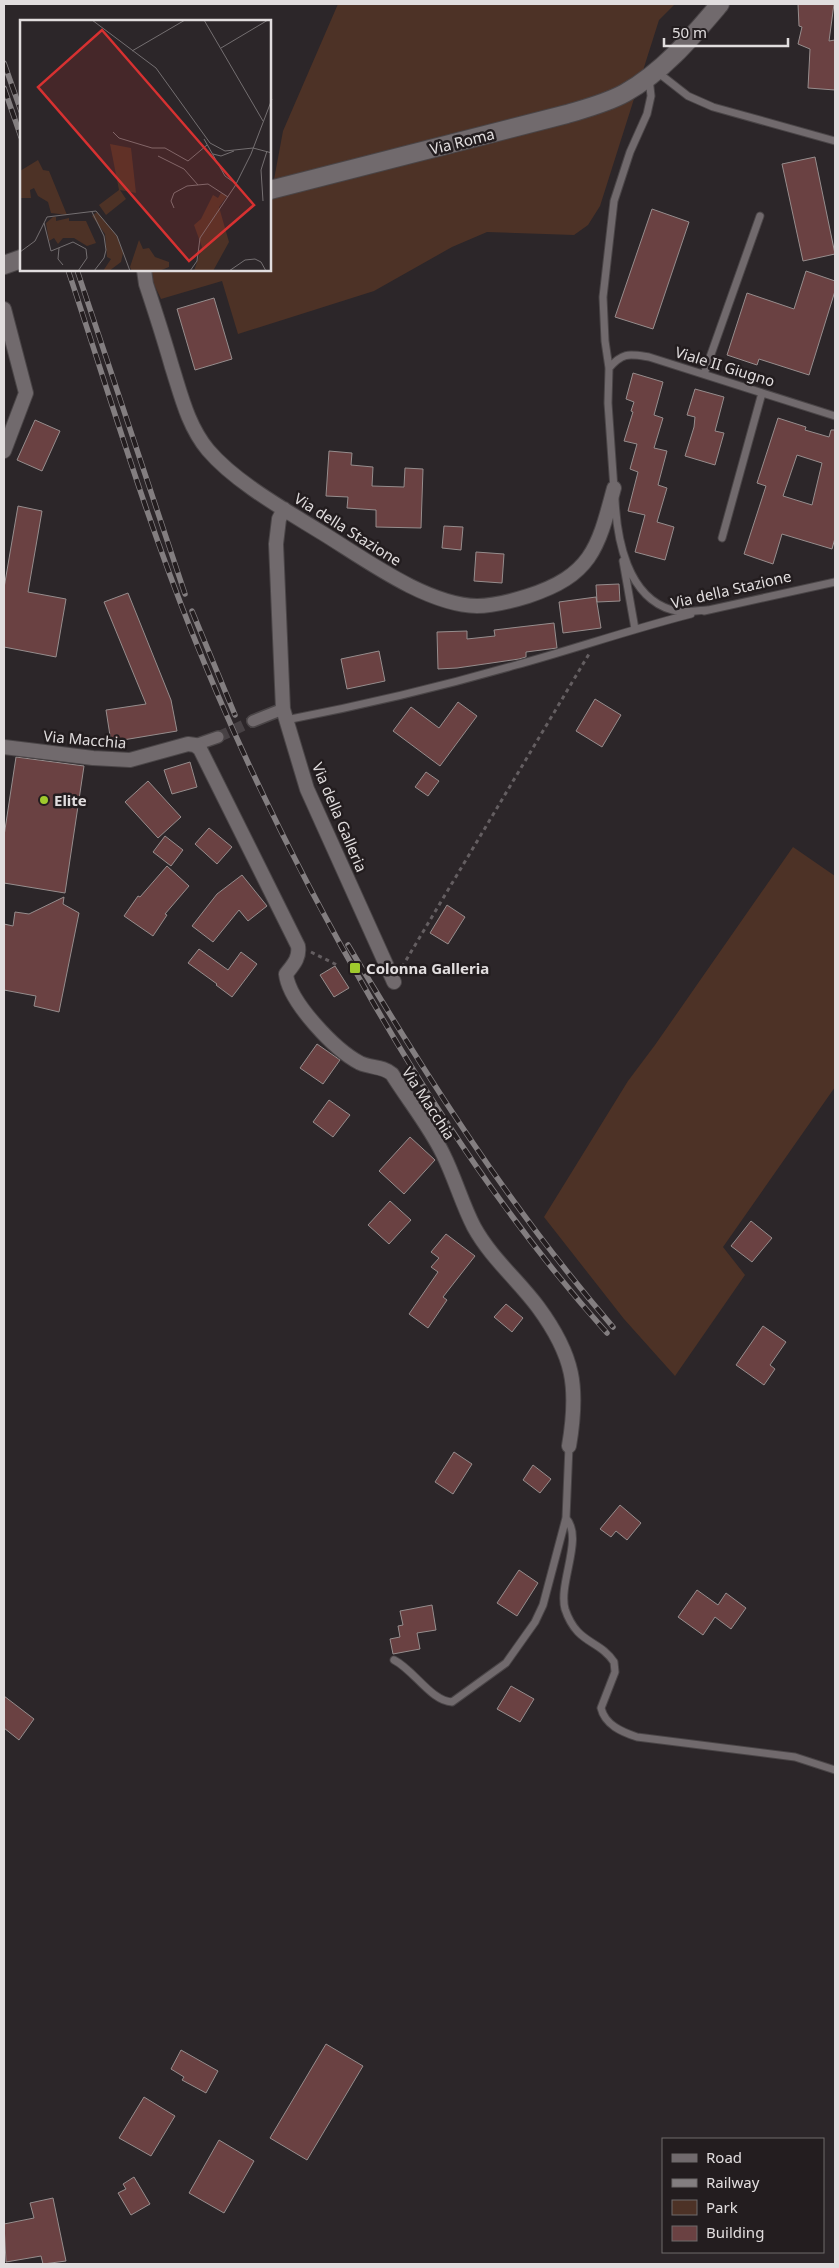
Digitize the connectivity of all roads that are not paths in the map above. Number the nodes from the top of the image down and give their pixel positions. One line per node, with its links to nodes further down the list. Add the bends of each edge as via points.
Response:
1 (720, 4): 2 (street, Via Roma, via 685,44)
2 (652, 74): 3 (lane, via 713,107); 4 (street, Via Roma, via 614,98 580,110); 10 (lane, via 650,103 614,201 603,296)
3 (835, 141)
4 (271, 190)
5 (760, 216): 11 (lane)
6 (20, 259): 7 (street)
7 (4, 265)
8 (144, 271): 16 (street, Via della Stazione, via 189,419 208,450)
9 (4, 309): 14 (street, via 26,393)
10 (610, 368): 11 (lane, Viale II Giugno, via 618,358 628,354); 15 (lane, via 608,403)
11 (704, 374): 12 (lane, Viale II Giugno)
12 (762, 393): 13 (lane, Viale II Giugno); 17 (lane)
13 (835, 416)
14 (4, 451)
15 (614, 488): 16 (street, Via della Stazione, via 594,551 581,568 543,591 478,606 460,605 418,589); 18 (lane)
16 (284, 509): 22 (street, Via della Galleria, via 276,544)
17 (722, 538)
18 (621, 548): 20 (lane, via 641,587 661,606 686,612); 21 (lane)
19 (835, 582): 20 (lane, Via della Stazione)
20 (707, 610): 21 (lane, Via della Stazione)
21 (635, 629): 22 (lane, Via della Stazione, via 514,666 373,702)
22 (285, 714): 23 (street); 27 (street, Via della Galleria, via 307,789)
23 (253, 721)
24 (218, 737): 25 (street)
25 (195, 745): 26 (street, Via Macchia, via 188,744 130,760); 28 (street, Via Macchia, via 205,756 298,946 300,953 286,974 293,995 341,1049 358,1062 392,1074 442,1152 474,1228 538,1306 567,1356 574,1393)
26 (4, 748)
27 (394, 982)
28 (570, 1446): 29 (lane)
29 (566, 1518): 30 (lane, via 543,1605 512,1657 497,1672 457,1700 446,1702); 31 (lane, via 571,1525 571,1547 563,1599 574,1628 614,1662 614,1672 601,1708 610,1723 637,1737 795,1757)
30 (394, 1660)
31 (835, 1770)

